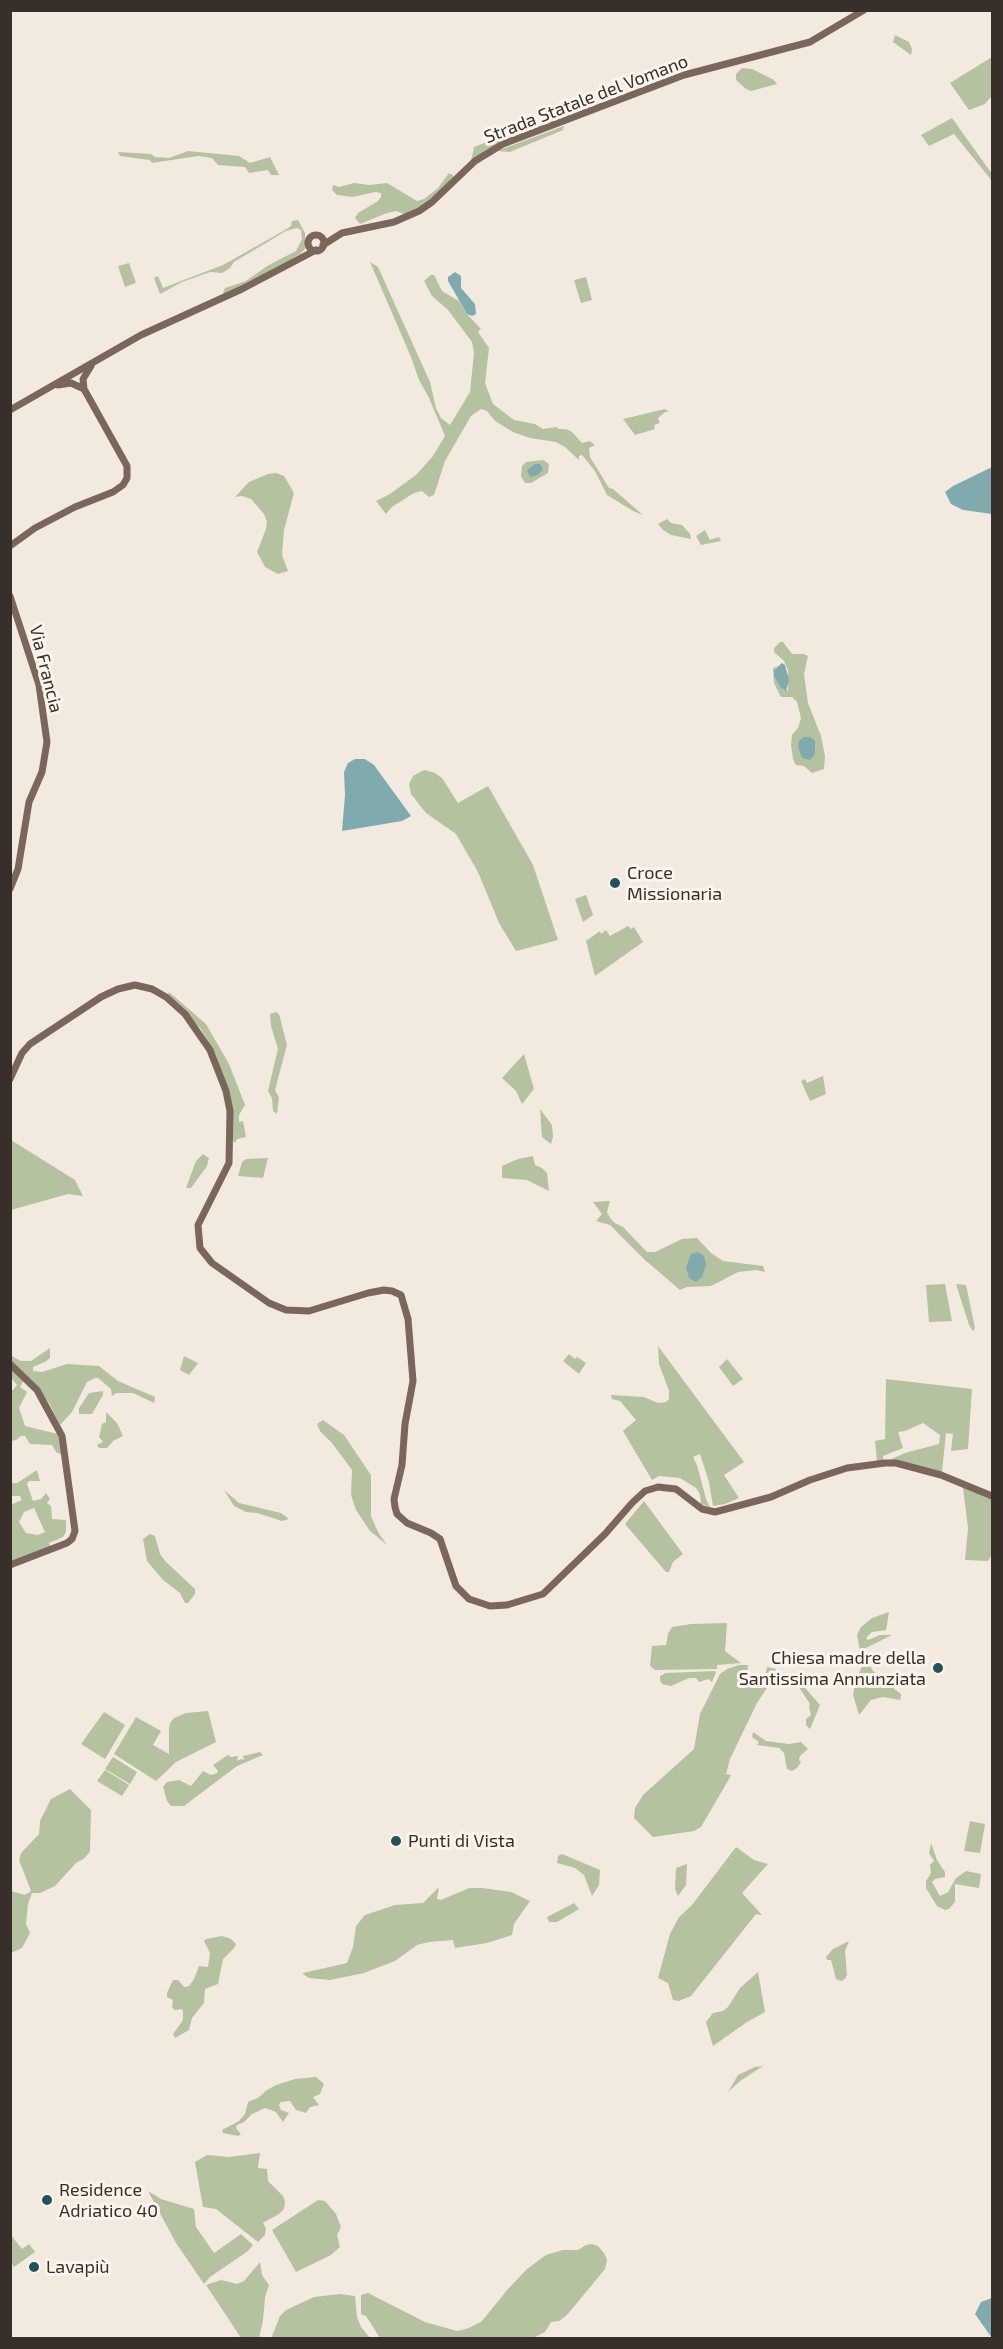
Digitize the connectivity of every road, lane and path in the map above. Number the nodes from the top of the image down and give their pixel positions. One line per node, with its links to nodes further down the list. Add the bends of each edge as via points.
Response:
1 (864, 10): 2 (main road, Strada Statale del Vomano, via 810,42 684,75 503,144 475,161 419,212 389,223 350,230)
2 (323, 242): 3 (main road, via 314,235); 4 (main road)
3 (308, 244): 4 (main road); 5 (main road)
4 (316, 250): 5 (main road)
5 (302, 256): 6 (main road)
6 (94, 362): 7 (main road); 8 (main road, via 84,374)
7 (74, 373): 8 (main road); 9 (main road)
8 (81, 386): 9 (main road, via 66,383); 11 (main road, via 127,466 126,481 113,492 35,528)
9 (47, 389): 10 (main road)
10 (10, 410)
11 (10, 546)
12 (10, 596): 13 (main road, Via Francia, via 39,685 46,742 42,772 29,802 18,868)
13 (10, 889)
14 (10, 1079): 16 (main road, via 30,1044 118,989 152,988 185,1014 210,1050 230,1111 229,1163 198,1224 200,1248 212,1263 269,1303 286,1310 309,1311 376,1291 401,1295 408,1319 413,1381 395,1507 407,1523 440,1539 456,1586 469,1599 507,1605 543,1594 632,1503 645,1491 658,1487 676,1489 702,1509 715,1512 771,1497 847,1468 896,1463 941,1475)
15 (10, 1364): 17 (main road, via 37,1390 62,1436 75,1531 67,1543)
16 (993, 1496)
17 (10, 1565)

